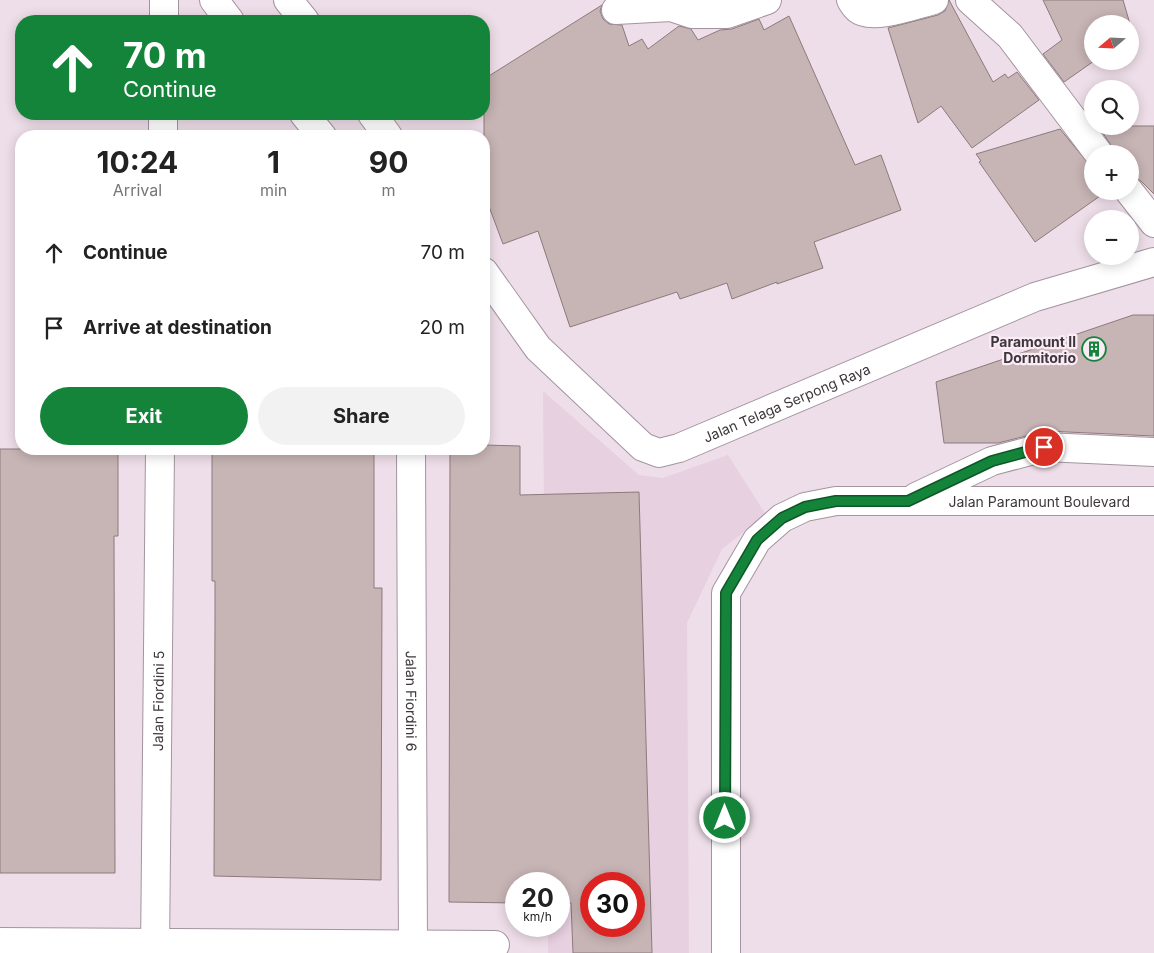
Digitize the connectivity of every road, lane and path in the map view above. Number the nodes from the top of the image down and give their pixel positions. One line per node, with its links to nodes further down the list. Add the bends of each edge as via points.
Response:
1 (164, 0): 9 (street)
2 (214, 0): 10 (street)
3 (288, 0): 11 (street)
4 (767, 0): 8 (street, via 727,14 692,14 671,8)
5 (851, 0): 6 (street, via 859,10 880,14)
6 (934, 0)
7 (970, 0): 14 (street, via 1010,36)
8 (616, 10)
9 (164, 15)
10 (225, 15)
11 (300, 15)
12 (309, 120): 13 (street)
13 (317, 130)
14 (1092, 145)
15 (1136, 200): 16 (street)
16 (1154, 223)
17 (1154, 262): 18 (street, Jalan Telaga Serpong Raya, via 1035,297 679,448 659,453 643,447 538,348)
18 (490, 280)
19 (1154, 452): 22 (street, via 1044,447 992,461)
20 (160, 455): 26 (street, Jalan Fiordini 5)
21 (411, 455): 27 (street, Jalan Fiordini 6)
22 (908, 501): 23 (street, Jalan Paramount Boulevard); 28 (street, Jalan Paramount Boulevard, via 836,501 805,507 782,518 757,540 726,593)
23 (1154, 501)
24 (0, 942): 26 (street)
25 (495, 945): 27 (street)
26 (155, 948): 27 (street)
27 (413, 948)
28 (726, 953)

